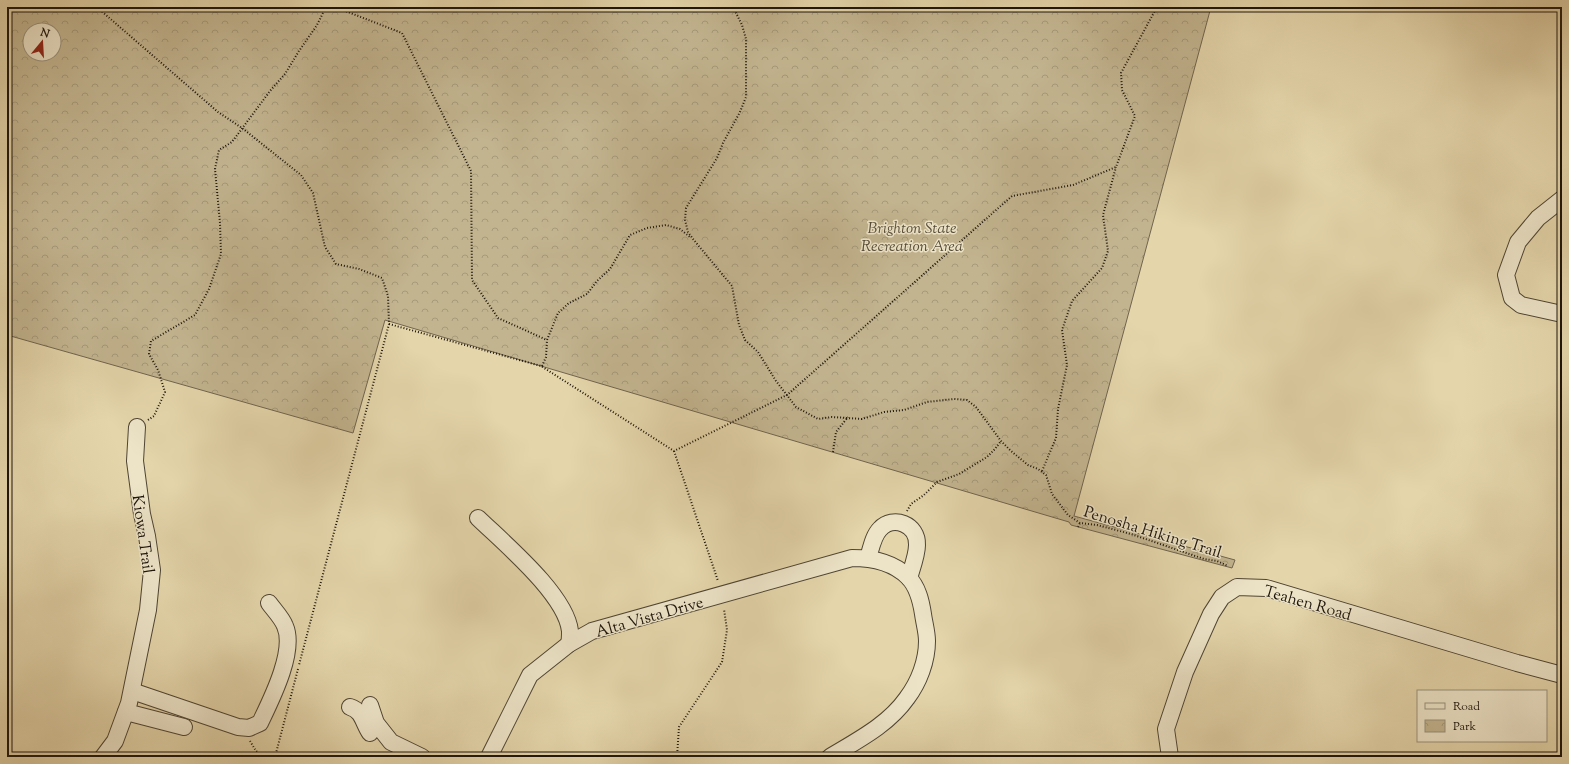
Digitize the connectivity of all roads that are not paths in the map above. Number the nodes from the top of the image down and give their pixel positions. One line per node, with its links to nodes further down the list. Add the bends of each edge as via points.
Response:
1 (1562, 199): 2 (street, via 1538,218 1518,242 1506,275 1512,298 1521,305)
2 (1562, 314)
3 (136, 427): 10 (street, Kiowa Trail, via 134,460 152,570 148,610)
4 (478, 518): 8 (street, via 550,591 566,618 570,631)
5 (868, 558): 6 (street, Alta Vista Drive, via 886,563); 6 (street, via 881,528 893,522 909,526 917,539); 8 (street, Alta Vista Drive, via 852,558 592,631)
6 (909, 578): 19 (street, Alta Vista Drive, via 920,596 927,640 925,660 917,682 894,715)
7 (269, 602): 10 (street, via 285,625 288,637 278,684 260,723 250,728 242,727)
8 (569, 644): 18 (street, Alta Vista Drive, via 530,675)
9 (1562, 674): 20 (street, Teahen Road, via 1266,588 1237,587 1222,597 1211,614 1185,672 1166,729)
10 (132, 691): 13 (street, Kiowa Trail)
11 (370, 705): 15 (street, via 376,723)
12 (350, 707): 15 (street, via 363,716 369,732 378,739)
13 (126, 712): 14 (street); 16 (street, Kiowa Trail, via 115,741)
14 (184, 727)
15 (391, 742): 17 (street)
16 (103, 757)
17 (422, 757)
18 (489, 757)
19 (830, 757)
20 (1170, 757)

